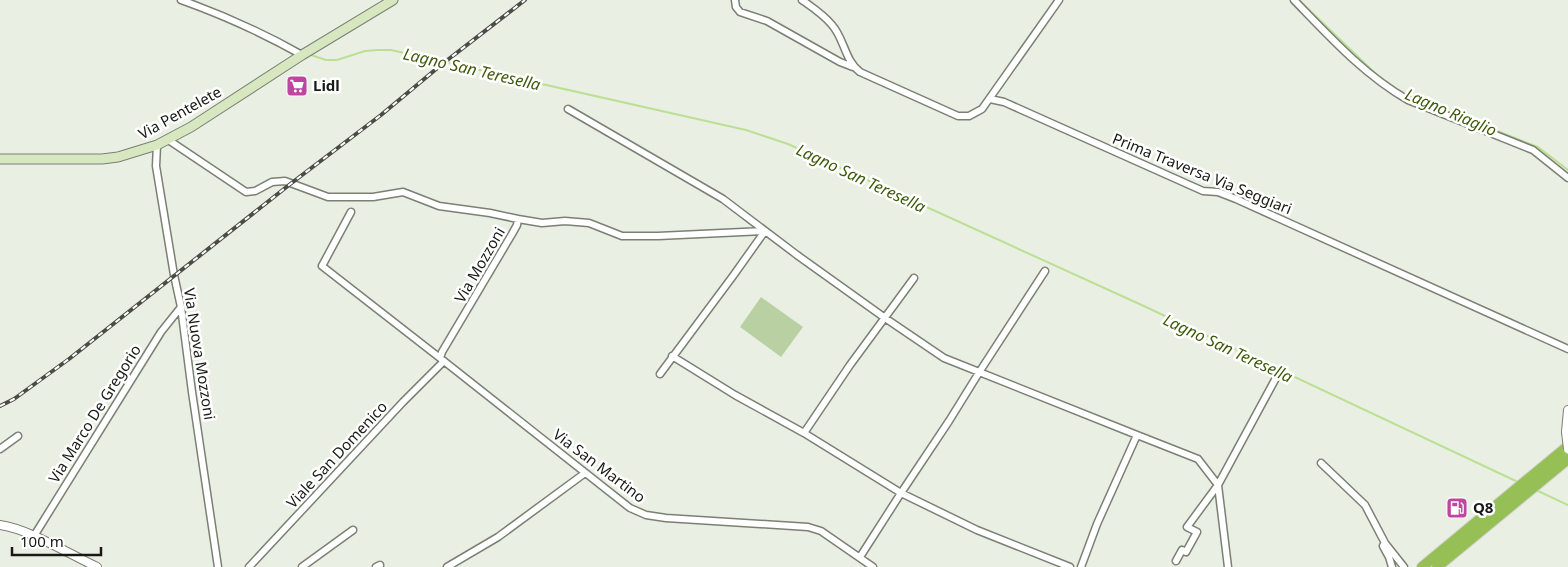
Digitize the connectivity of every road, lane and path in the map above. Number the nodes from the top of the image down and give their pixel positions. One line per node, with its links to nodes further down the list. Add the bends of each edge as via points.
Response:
1 (181, 0): 7 (street, via 266,35)
2 (393, 0): 7 (main road, Via Pentelete)
3 (735, 0): 8 (street, via 740,12 767,21)
4 (802, 0): 8 (street, via 833,25)
5 (1059, 0): 9 (street)
6 (1294, 0): 14 (street, via 1343,49 1396,93 1533,150)
7 (302, 54): 11 (main road, Via Pentelete)
8 (853, 67): 9 (street, via 958,116 976,113)
9 (990, 99): 22 (street, Prima Traversa Via Seggiari, via 1004,102 1204,191 1236,199)
10 (568, 109): 17 (street, via 723,199)
11 (167, 139): 12 (main road, Via Pentelete); 16 (street, Via Mozzoni, via 246,192 284,180 328,197 374,197 403,192 439,206)
12 (157, 145): 13 (main road, Via Pentelete, via 102,159); 20 (street, Via Nuova Mozzoni, via 156,166)
13 (0, 159)
14 (1568, 178)
15 (351, 212): 24 (street, Via San Martino, via 322,266)
16 (518, 219): 17 (street, via 542,224 588,223 622,236); 24 (street, Via Mozzoni, via 442,352)
17 (765, 231): 21 (street); 23 (street)
18 (1046, 271): 25 (street)
19 (914, 278): 21 (street)
20 (181, 307): 41 (street, Via Marco De Gregorio, via 161,332); 46 (street, Via Nuova Mozzoni)
21 (885, 318): 25 (street, via 944,358); 29 (street)
22 (1568, 349)
23 (672, 356): 26 (street); 29 (street)
24 (442, 360): 36 (street, Via San Martino); 47 (street, Viale San Domenico)
25 (980, 371): 30 (street); 38 (street)
26 (660, 374)
27 (1278, 376): 37 (street)
28 (1568, 410): 32 (street, bridge)
29 (804, 433): 38 (street)
30 (1137, 435): 37 (street, via 1198,459); 52 (street)
31 (18, 436): 33 (street)
32 (1568, 448): 56 (highway)
33 (0, 449)
34 (1568, 459): 57 (highway)
35 (1321, 464): 42 (street, via 1365,505)
36 (585, 473): 43 (street, Via San Martino, via 630,508 646,515 808,527 821,531); 49 (street, via 498,537)
37 (1218, 485): 44 (street, via 1187,527 1197,532 1186,552 1182,550); 53 (street)
38 (901, 493): 43 (street); 51 (street, via 977,530)
39 (0, 525): 41 (street)
40 (353, 530): 48 (street)
41 (34, 536): 45 (street)
42 (1385, 543): 54 (street, via 1383,546); 55 (street)
43 (860, 558): 50 (street, Via San Martino)
44 (1176, 561)
45 (97, 567)
46 (218, 567)
47 (249, 567)
48 (302, 567)
49 (448, 567)
50 (873, 567)
51 (1070, 567)
52 (1081, 567)
53 (1228, 567)
54 (1392, 567)
55 (1403, 567)
56 (1422, 567)
57 (1437, 567)

